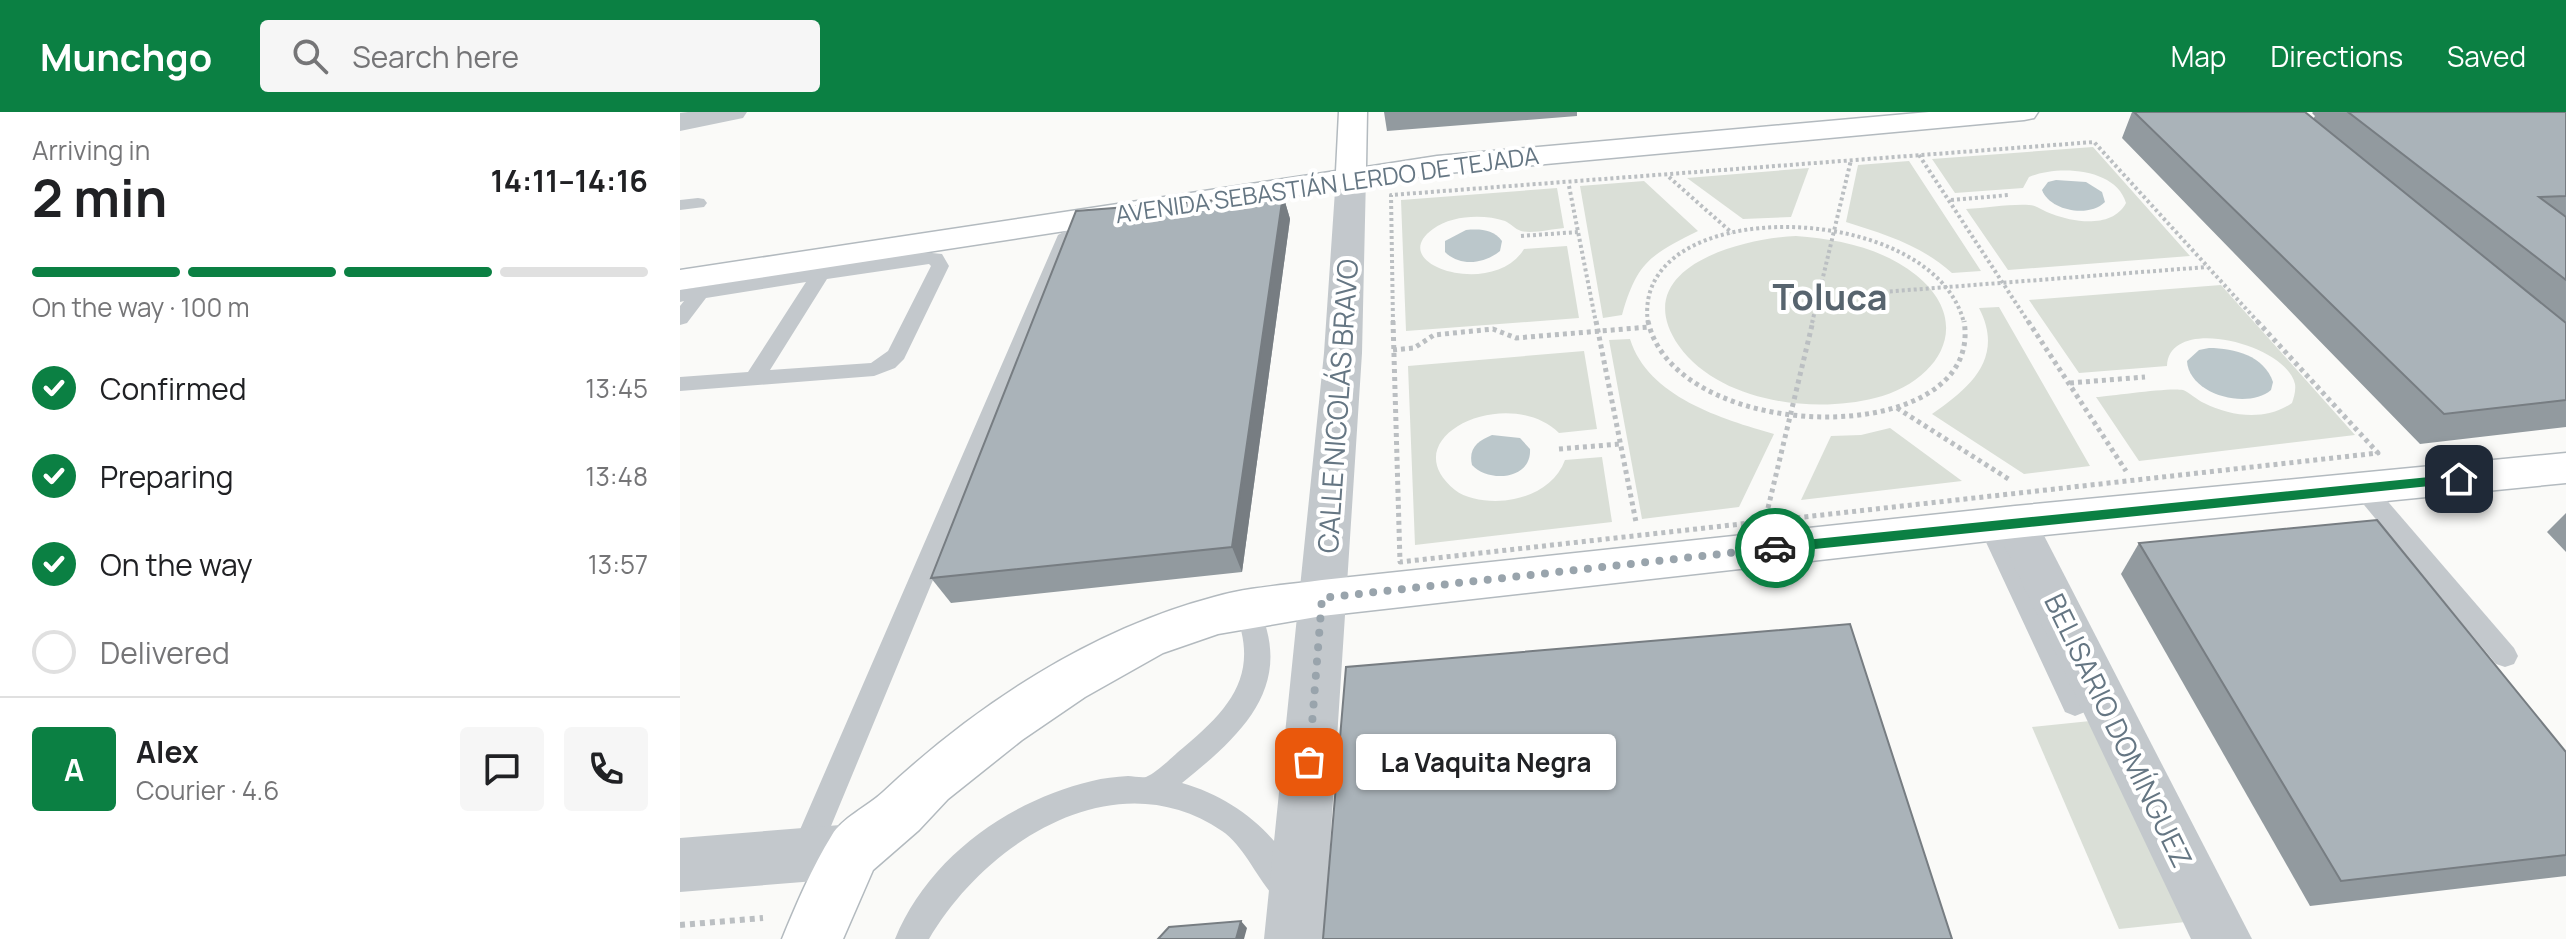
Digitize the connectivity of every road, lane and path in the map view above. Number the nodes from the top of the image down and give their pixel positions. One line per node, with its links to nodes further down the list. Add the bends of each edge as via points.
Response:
1 (733, 112): 5 (street)
2 (1353, 112): 8 (main road, CALLE NICOLÁS BRAVO)
3 (2024, 112): 4 (main road, AVENIDA SEBASTIÁN LERDO DE TEJADA)
4 (1909, 118): 8 (main road, AVENIDA SEBASTIÁN LERDO DE TEJADA)
5 (680, 122)
6 (1919, 154): 10 (path); 12 (path, via 1851,159); 16 (path, via 2094,142)
7 (1665, 174): 14 (path)
8 (1351, 176): 11 (main road, AVENIDA SEBASTIÁN LERDO DE TEJADA); 41 (street, CALLE NICOLÁS BRAVO, via 1343,353)
9 (2009, 195): 10 (path)
10 (1950, 200): 18 (path)
11 (1074, 219): 19 (main road, AVENIDA SEBASTIÁN LERDO DE TEJADA); 46 (lane)
12 (1835, 230): 14 (path, via 1782,226); 20 (path, via 1911,257); 22 (path)
13 (1578, 232): 15 (path); 25 (path); 26 (path, via 1568,182 1391,195)
14 (1732, 233): 24 (path, via 1688,249 1658,276 1646,309)
15 (1521, 236)
16 (2208, 266): 18 (path); 36 (path, via 2378,453)
17 (821, 273): 19 (lane); 28 (lane); 28 (lane, via 922,258 935,258 940,266 888,363 859,371)
18 (2005, 282): 20 (path); 29 (path)
19 (690, 287): 21 (lane); 23 (lane)
20 (1948, 287): 22 (path); 31 (path, via 1965,325 1958,363 1923,396)
21 (680, 296)
22 (1818, 297): 32 (path)
23 (680, 319)
24 (1649, 327): 25 (path); 32 (path, via 1672,365 1693,382 1750,407)
25 (1597, 330): 26 (path, via 1516,338 1493,329 1478,330 1434,335 1414,348); 33 (path)
26 (1393, 350): 40 (path, via 1400,562)
27 (2145, 377): 29 (path)
28 (754, 379): 30 (lane)
29 (2070, 383): 36 (path)
30 (680, 384)
31 (1896, 407): 32 (path, via 1846,417); 38 (path)
32 (1790, 416): 39 (path)
33 (1620, 444): 34 (path); 40 (path)
34 (1559, 449)
35 (2566, 468): 37 (main road)
36 (2132, 481): 38 (path)
37 (2363, 488): 38 (main road); 43 (lane)
38 (2012, 513): 39 (path); 41 (main road); 44 (lane); 52 (street, BELISARIO DOMÍNGUEZ)
39 (1765, 522): 40 (path)
40 (1639, 536)
41 (1322, 598): 42 (main road); 48 (street, CALLE NICOLÁS BRAVO)
42 (1246, 607): 45 (lane, via 1259,649 1245,701 1225,728); 46 (main road, via 1146,639 1067,682 929,782 900,812)
43 (2505, 656)
44 (2075, 704)
45 (1154, 788): 48 (lane, via 1207,805 1256,841); 51 (lane, via 1080,797 1000,836 963,866)
46 (829, 853): 47 (street); 50 (main road)
47 (680, 865)
48 (1296, 922)
49 (680, 925): 50 (path)
50 (794, 928)
51 (911, 939)
52 (2222, 939)

